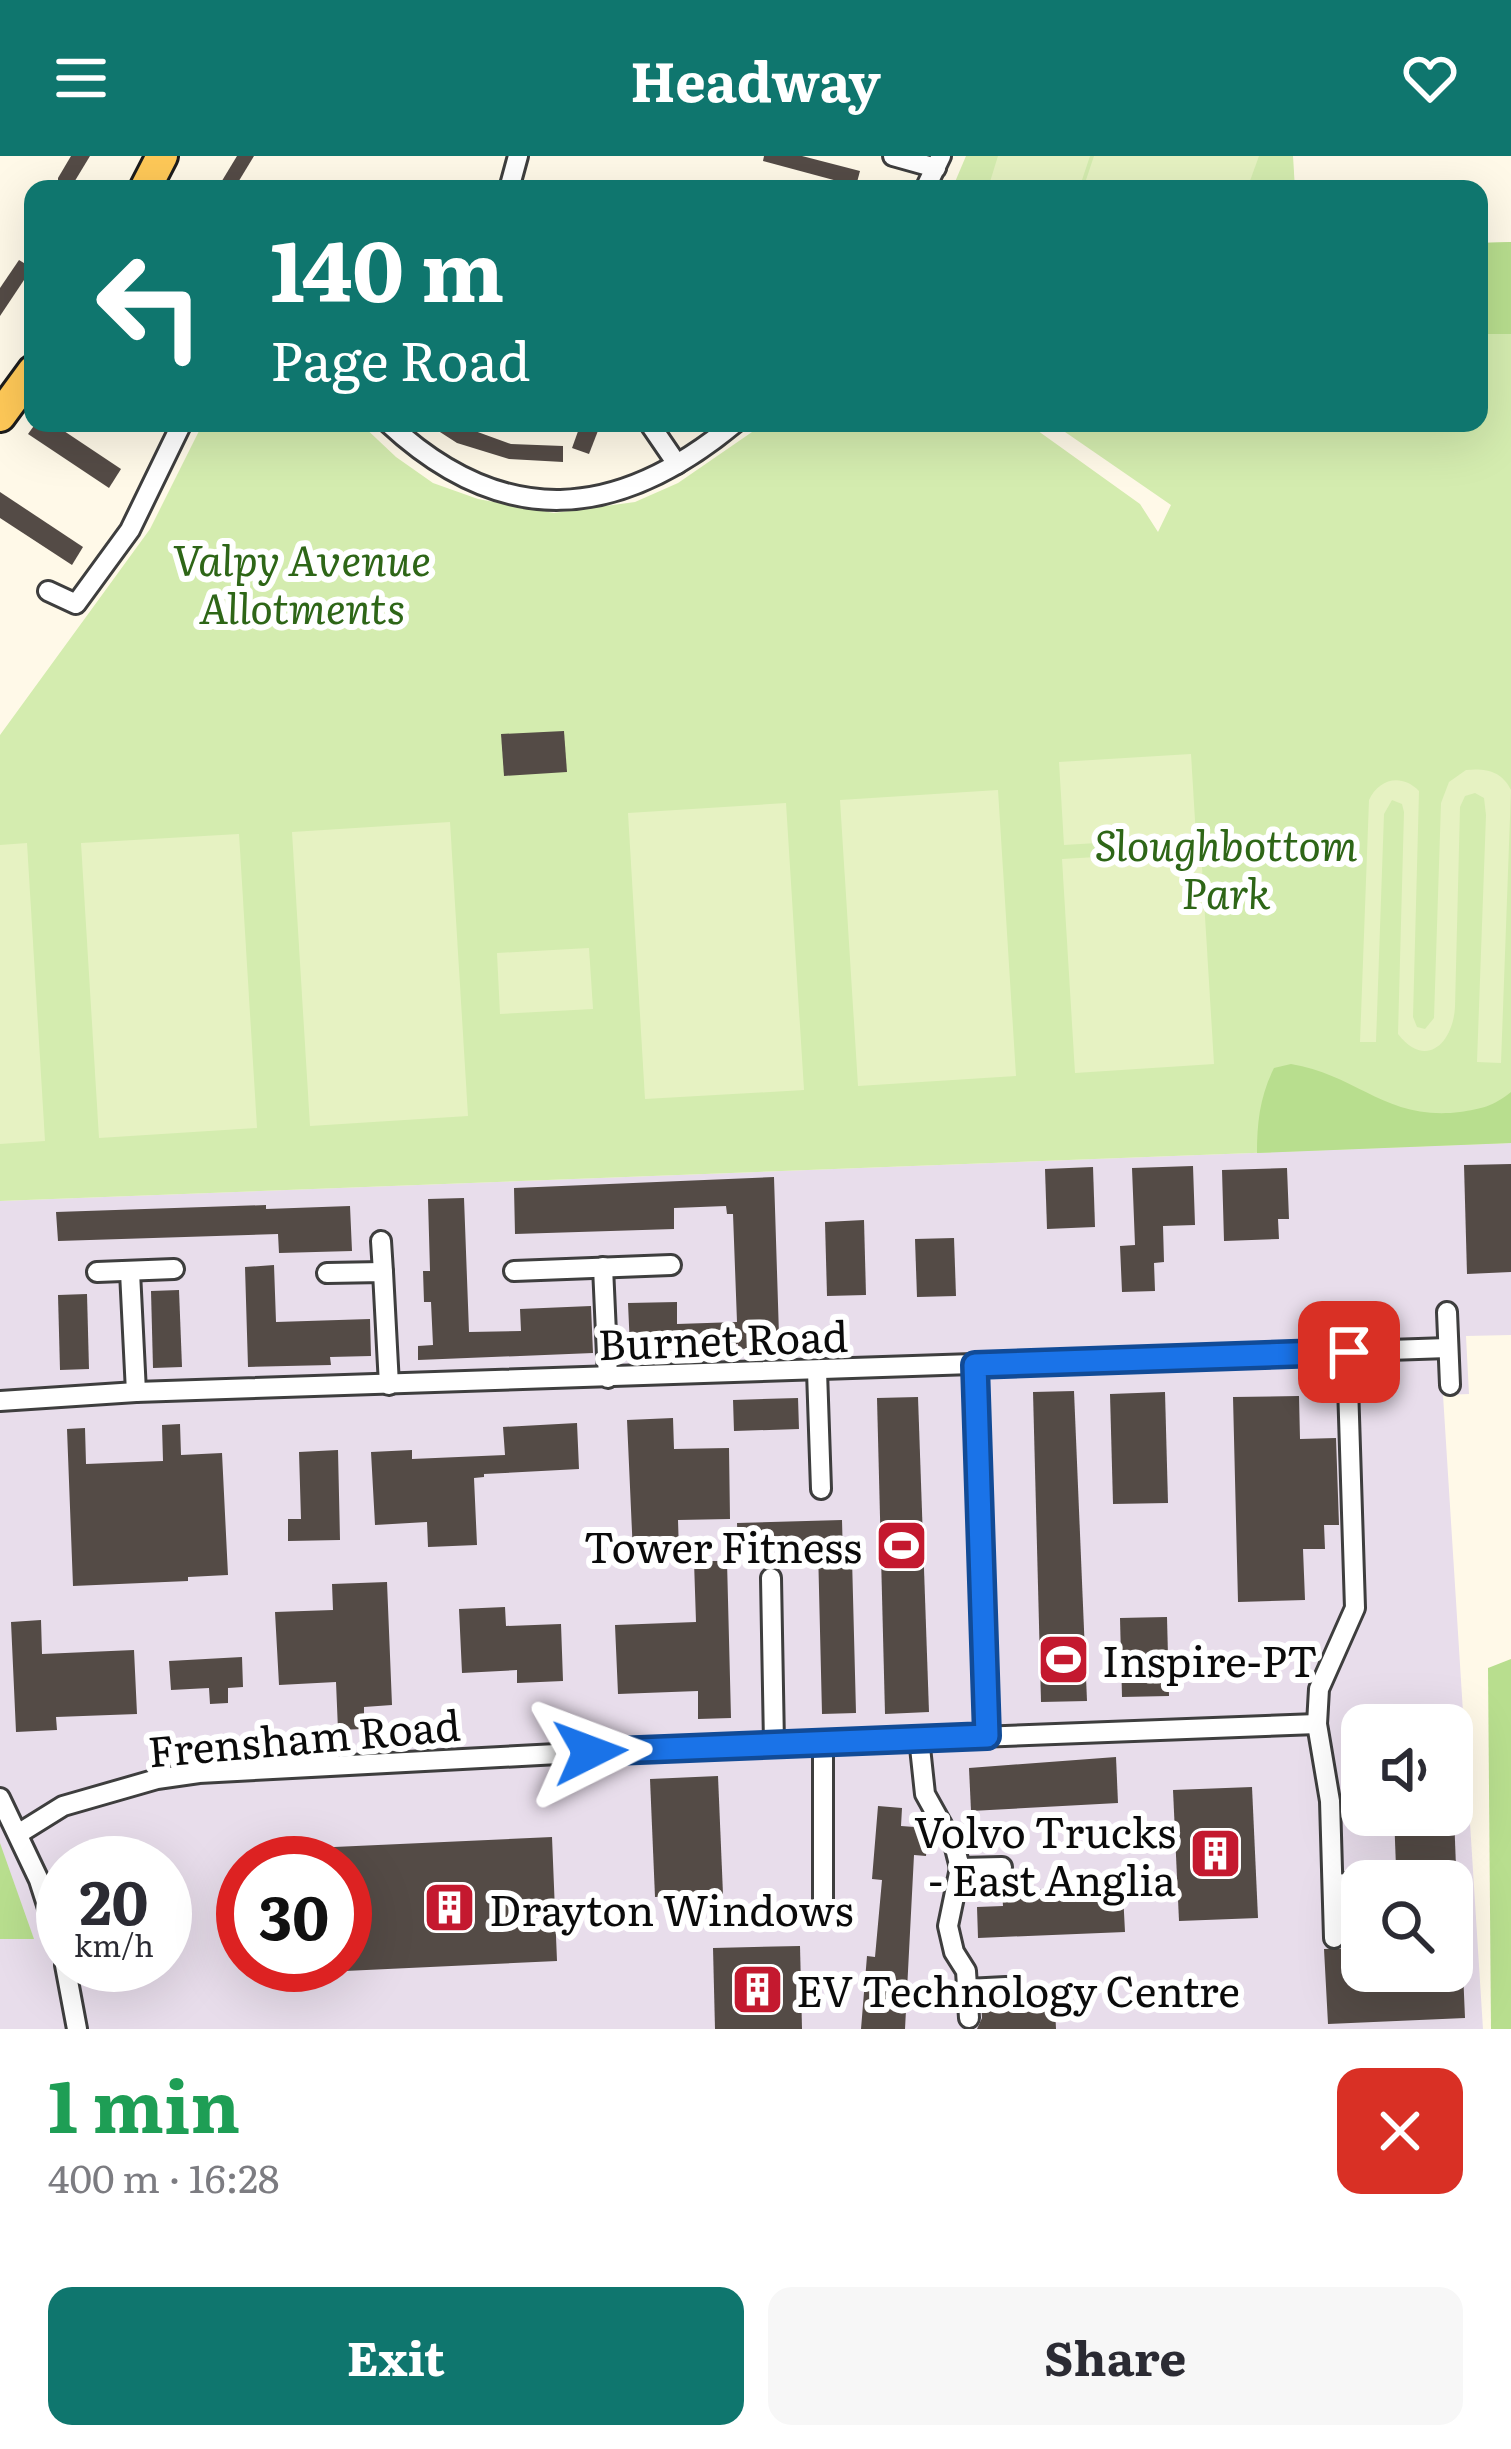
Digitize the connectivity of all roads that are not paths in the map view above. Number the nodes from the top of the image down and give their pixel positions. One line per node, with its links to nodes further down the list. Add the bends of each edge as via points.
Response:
1 (893, 156): 2 (street)
2 (939, 162)
3 (24, 383): 4 (main road)
4 (0, 416)
5 (178, 432): 10 (street, via 130,530 76,604)
6 (400, 432): 9 (street, via 451,472 506,495 598,498)
7 (656, 432): 9 (street)
8 (722, 432): 9 (street)
9 (677, 464)
10 (48, 591)
11 (381, 1241): 18 (street)
12 (671, 1265): 13 (street)
13 (603, 1267): 15 (street); 24 (street)
14 (174, 1269): 17 (street)
15 (514, 1271)
16 (97, 1272): 17 (street)
17 (130, 1272): 28 (street)
18 (383, 1272): 19 (street); 26 (street)
19 (327, 1273)
20 (1447, 1312): 21 (street)
21 (1448, 1348): 22 (street, Burnet Road); 27 (street)
22 (975, 1365): 23 (street, Burnet Road); 33 (street)
23 (817, 1371): 24 (street, Burnet Road); 30 (street)
24 (608, 1378): 26 (street, Burnet Road)
25 (1348, 1384): 32 (street, via 1355,1608 1319,1689)
26 (389, 1385): 28 (street, Burnet Road)
27 (1450, 1385)
28 (136, 1392): 29 (street, Burnet Road)
29 (0, 1401)
30 (821, 1489)
31 (771, 1578): 36 (street)
32 (1317, 1724): 33 (street, Frensham Road); 42 (street)
33 (987, 1736): 34 (street, Frensham Road)
34 (919, 1738): 35 (street, Frensham Road); 40 (street, via 925,1794)
35 (823, 1743): 36 (street, Frensham Road); 44 (street, via 814,1825)
36 (774, 1744): 38 (street, Frensham Road, via 199,1773 63,1806)
37 (0, 1798): 38 (street)
38 (18, 1834): 41 (street)
39 (1002, 1867): 40 (street)
40 (960, 1868): 47 (street, via 948,1926)
41 (36, 1875)
42 (1334, 1884): 43 (street); 45 (street)
43 (1341, 1884)
44 (824, 1918)
45 (1334, 1938)
46 (1006, 1987): 47 (street)
47 (967, 1989): 49 (street)
48 (70, 1992): 50 (street)
49 (969, 2018)
50 (77, 2029)

